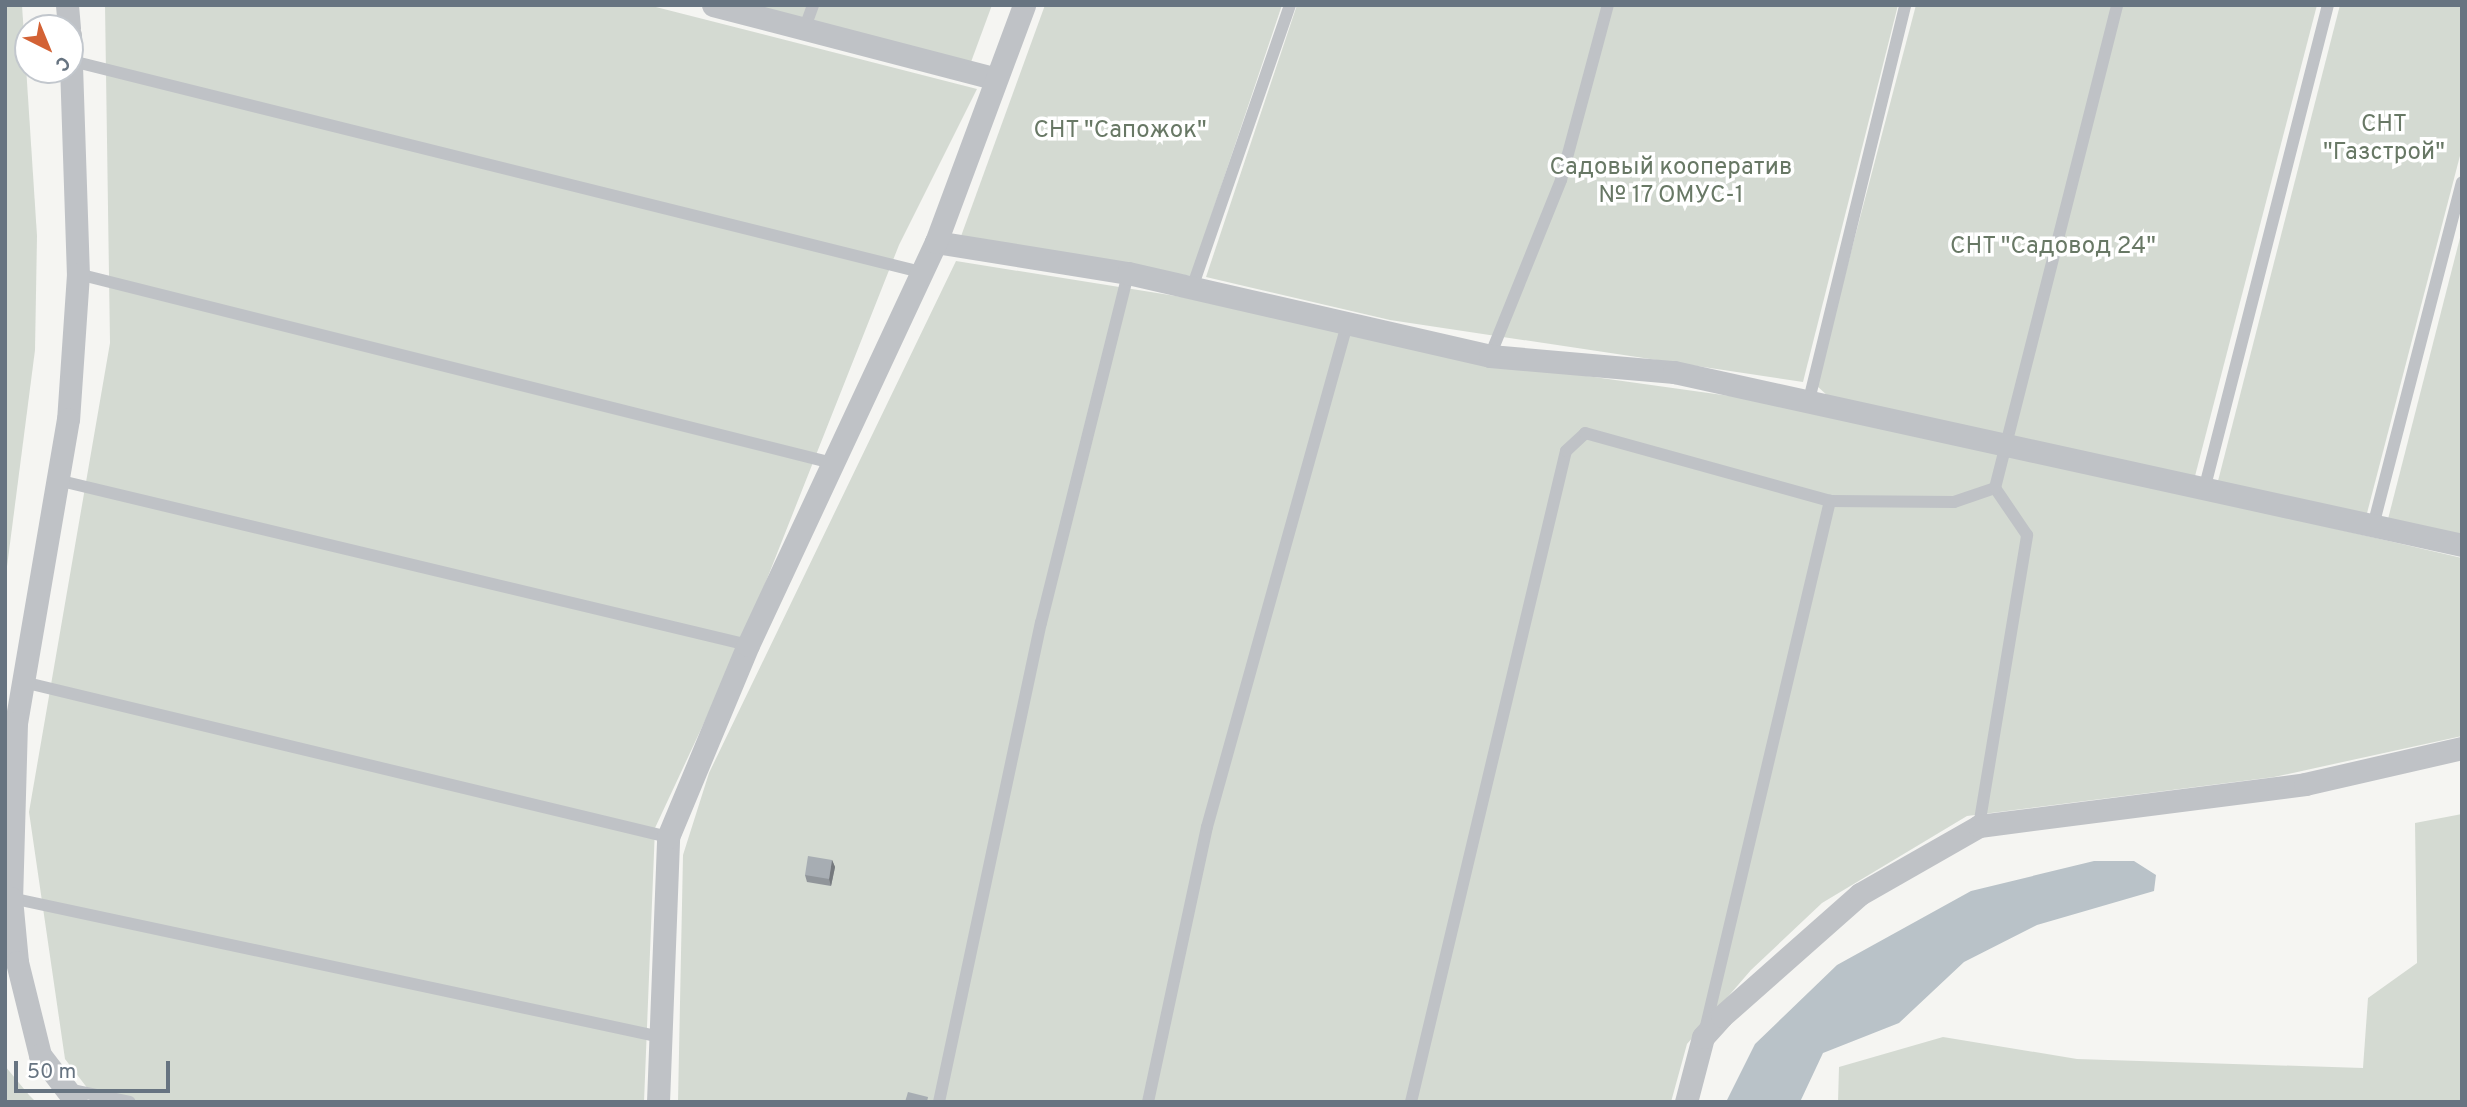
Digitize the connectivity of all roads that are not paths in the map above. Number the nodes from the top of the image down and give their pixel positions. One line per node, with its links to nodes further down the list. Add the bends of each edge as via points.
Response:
1 (712, 5): 9 (street)
2 (813, 5): 9 (lane)
3 (1024, 5): 11 (street)
4 (1290, 5): 18 (lane)
5 (1608, 5): 20 (lane, via 1561,180)
6 (1905, 5): 21 (lane)
7 (2118, 5): 22 (lane)
8 (2328, 5): 26 (lane)
9 (804, 30): 11 (street)
10 (84, 64): 15 (lane)
11 (994, 78): 14 (street)
12 (73, 84): 17 (street)
13 (2462, 182): 28 (lane)
14 (936, 242): 15 (street); 16 (street)
15 (921, 272): 23 (street)
16 (1128, 273): 18 (street); 41 (lane, via 1038,636)
17 (78, 274): 23 (lane); 24 (street)
18 (1192, 288): 19 (street)
19 (1348, 321): 20 (street); 42 (lane, via 1206,827)
20 (1490, 355): 21 (street, via 1674,372)
21 (1809, 400): 22 (street)
22 (2004, 441): 25 (lane); 26 (street)
23 (832, 463): 30 (street)
24 (57, 480): 30 (lane); 31 (street)
25 (1995, 488): 27 (lane, via 1954,502); 33 (lane, via 2027,535)
26 (2204, 490): 28 (street)
27 (1830, 501): 37 (lane); 43 (lane, via 1585,433 1566,451)
28 (2373, 526): 29 (street)
29 (2462, 545)
30 (748, 645): 34 (street)
31 (23, 682): 34 (lane); 35 (street)
32 (2462, 748): 33 (street, via 2305,784)
33 (1979, 826): 37 (street, via 1860,894)
34 (668, 837): 36 (street)
35 (11, 898): 36 (lane); 38 (street, via 17,962 40,1055)
36 (661, 1037): 40 (street)
37 (1703, 1037): 44 (street)
38 (69, 1095): 39 (lane)
39 (130, 1102)
40 (658, 1102)
41 (939, 1102)
42 (1148, 1102)
43 (1411, 1102)
44 (1686, 1102)

